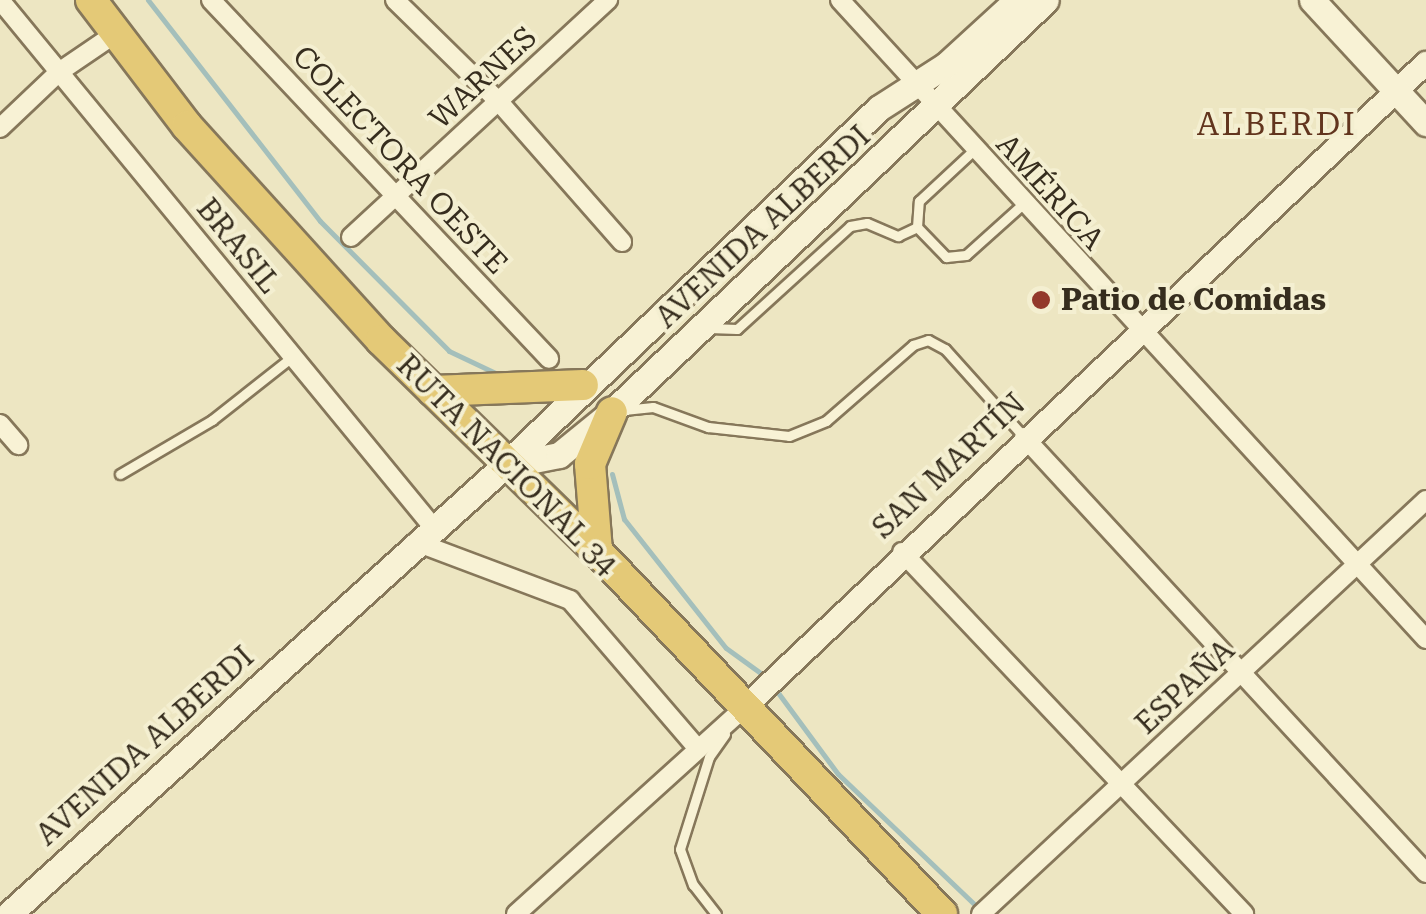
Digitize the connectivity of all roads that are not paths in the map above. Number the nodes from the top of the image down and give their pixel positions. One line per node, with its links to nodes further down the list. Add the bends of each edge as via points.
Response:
1 (0, 0): 12 (street, BRASIL)
2 (91, 0): 10 (highway, RUTA NACIONAL 34)
3 (211, 0): 20 (street, COLECTORA OESTE)
4 (396, 0): 15 (street)
5 (608, 0): 15 (street, WARNES)
6 (840, 0): 13 (street, AMÉRICA)
7 (1017, 0): 13 (main road, AVENIDA ALBERDI)
8 (1046, 0): 16 (main road, AVENIDA ALBERDI)
9 (1312, 0): 14 (main road)
10 (115, 34): 12 (street); 31 (highway, RUTA NACIONAL 34, via 250,198)
11 (1426, 63): 14 (street, SAN MARTÍN)
12 (59, 72): 18 (street); 28 (street, BRASIL)
13 (917, 85): 16 (street, AMÉRICA); 25 (main road, AVENIDA ALBERDI, via 879,108)
14 (1396, 91): 17 (main road); 27 (street, SAN MARTÍN)
15 (500, 102): 20 (street, WARNES); 24 (street)
16 (936, 106): 19 (street, AMÉRICA); 26 (main road, AVENIDA ALBERDI)
17 (1426, 123)
18 (0, 128)
19 (975, 149): 21 (street, AMÉRICA); 22 (lane, via 919,201)
20 (396, 194): 23 (street, WARNES); 29 (street, COLECTORA OESTE)
21 (1024, 204): 22 (lane, via 966,255 946,256); 27 (street, AMÉRICA)
22 (917, 227): 26 (lane, via 898,236 867,224 850,226 737,330)
23 (351, 237)
24 (622, 242)
25 (675, 299): 26 (main road, via 675,317); 30 (main road, AVENIDA ALBERDI)
26 (702, 328): 32 (main road, AVENIDA ALBERDI)
27 (1138, 330): 34 (street, SAN MARTÍN); 42 (street, AMÉRICA)
28 (293, 356): 37 (lane, via 212,420); 39 (street, BRASIL)
29 (549, 359)
30 (583, 385): 31 (highway); 36 (main road, AVENIDA ALBERDI)
31 (433, 391): 36 (highway, RUTA NACIONAL 34)
32 (612, 412): 34 (lane, via 653,408 736,432 789,436 826,421 913,345 928,340 945,350); 36 (main road, AVENIDA ALBERDI, via 559,455); 40 (highway, via 590,464)
33 (0, 424): 35 (street)
34 (1024, 437): 41 (street, SAN MARTÍN); 44 (street)
35 (18, 445)
36 (504, 466): 39 (main road, AVENIDA ALBERDI); 40 (highway, RUTA NACIONAL 34)
37 (120, 474)
38 (1426, 500): 42 (street, ESPAÑA)
39 (425, 534): 46 (street, via 570,600); 50 (main road, AVENIDA ALBERDI)
40 (596, 551): 45 (highway, RUTA NACIONAL 34)
41 (902, 552): 45 (street, SAN MARTÍN); 47 (street)
42 (1357, 564): 43 (street, AMÉRICA); 44 (street, ESPAÑA)
43 (1426, 639)
44 (1241, 672): 47 (street, ESPAÑA); 48 (street)
45 (744, 708): 46 (street, SAN MARTÍN); 52 (lane, via 709,758 682,830 680,849 693,885); 53 (highway, RUTA NACIONAL 34)
46 (698, 749): 51 (street, SAN MARTÍN)
47 (1120, 785): 49 (street, ESPAÑA); 54 (street)
48 (1426, 873)
49 (985, 911)
50 (10, 914)
51 (516, 914)
52 (716, 914)
53 (942, 914)
54 (1244, 914)

